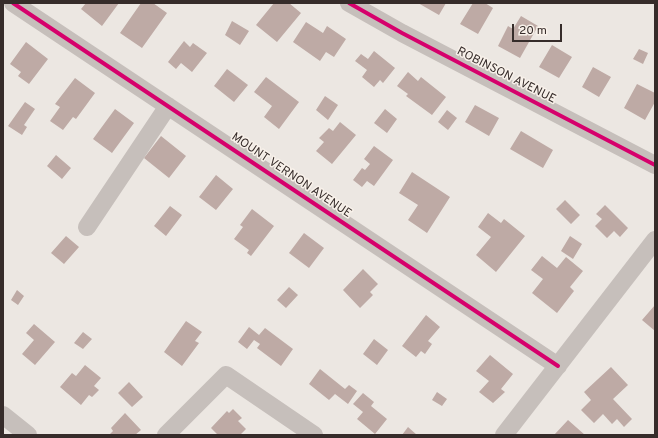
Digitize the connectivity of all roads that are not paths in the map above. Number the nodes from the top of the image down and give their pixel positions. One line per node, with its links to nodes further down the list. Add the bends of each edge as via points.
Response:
1 (12, 3): 3 (street, MOUNT VERNON AVENUE)
2 (349, 3): 4 (street, ROBINSON AVENUE)
3 (168, 106): 5 (street); 7 (street, MOUNT VERNON AVENUE)
4 (655, 164)
5 (87, 227)
6 (655, 240): 7 (street)
7 (558, 366): 12 (street)
8 (3, 416): 9 (street)
9 (28, 435)
10 (166, 435): 11 (street, via 226,375)
11 (314, 435)
12 (504, 435)

